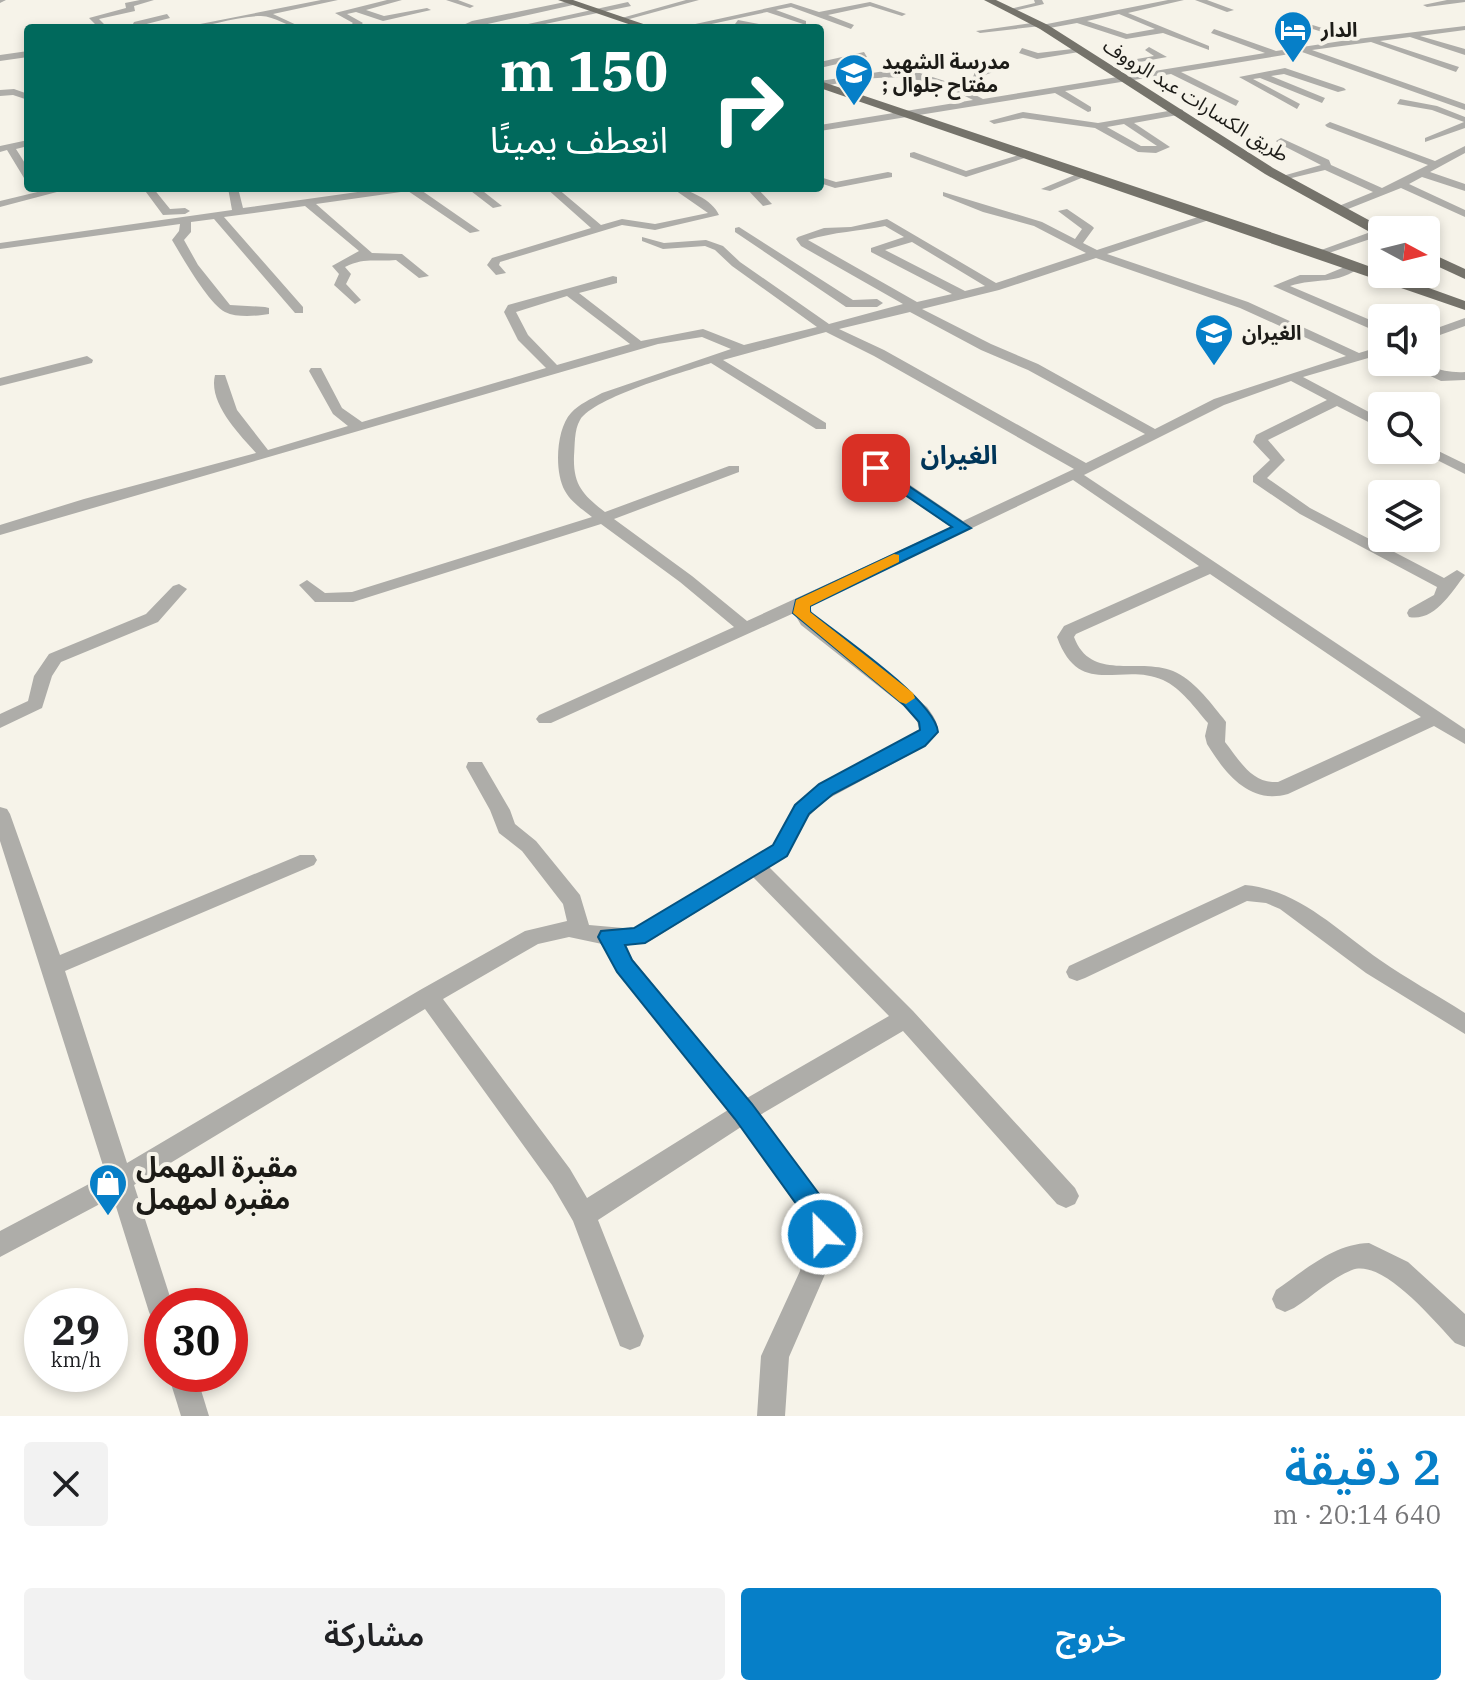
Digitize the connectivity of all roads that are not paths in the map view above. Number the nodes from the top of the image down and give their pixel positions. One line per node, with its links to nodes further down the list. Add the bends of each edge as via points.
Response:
1 (150, 0): 45 (street, via 92,19)
2 (289, 0): 20 (street)
3 (334, 0): 16 (street)
4 (398, 0): 25 (street)
5 (425, 0): 13 (street)
6 (450, 0): 23 (street)
7 (648, 0): 24 (street)
8 (695, 0): 24 (street)
9 (989, 0): 29 (main road, طريق الكسارات عبد الرووف)
10 (1038, 0): 29 (street, via 1040,4)
11 (1199, 0): 30 (street)
12 (1465, 0): 22 (street)
13 (432, 1)
14 (567, 1): 31 (main road); 50 (street)
15 (1166, 1): 18 (street); 32 (street)
16 (319, 3): 20 (street); 34 (street)
17 (811, 3): 21 (street)
18 (1180, 3)
19 (628, 4): 31 (street)
20 (305, 5): 33 (street)
21 (797, 5): 28 (street); 35 (street)
22 (1427, 5)
23 (470, 6)
24 (670, 7): 40 (street)
25 (357, 9): 27 (street, via 383,19); 34 (street)
26 (1080, 9): 37 (street)
27 (427, 10)
28 (768, 10): 43 (street); 44 (street)
29 (1010, 10): 42 (main road, طريق الكسارات عبد الرووف)
30 (1230, 10)
31 (598, 11): 40 (main road); 51 (street)
32 (1117, 11): 41 (street); 57 (street)
33 (265, 13): 47 (street); 48 (street)
34 (339, 13): 49 (street)
35 (819, 14): 36 (street, via 870,4); 55 (street)
36 (902, 14)
37 (1055, 14)
38 (167, 16): 46 (street)
39 (1287, 18): 62 (street)
40 (622, 19): 52 (main road)
41 (1076, 20): 42 (street); 57 (street, via 1126,37)
42 (1038, 21): 58 (street); 68 (main road, طريق الكسارات عبد الرووف)
43 (728, 23): 53 (street)
44 (803, 23)
45 (99, 24)
46 (137, 24)
47 (206, 24)
48 (290, 24)
49 (357, 24)
50 (470, 24)
51 (534, 24)
52 (638, 24)
53 (702, 24)
54 (1278, 26): 63 (street)
55 (851, 27)
56 (1464, 28): 60 (street)
57 (1165, 30): 64 (street)
58 (980, 31)
59 (1214, 31): 72 (street)
60 (1409, 35): 61 (street); 69 (street)
61 (1389, 37): 62 (street); 76 (street)
62 (1364, 40): 63 (street); 81 (street)
63 (1340, 44): 66 (street)
64 (1206, 48)
65 (1149, 50): 75 (street, via 1163,57)
66 (1302, 50): 72 (street); 102 (street)
67 (1022, 51): 68 (street, via 1037,56)
68 (1081, 51): 86 (main road, طريق الكسارات عبد الرووف)
69 (1465, 52)
70 (24, 55): 73 (street)
71 (864, 55): 78 (street)
72 (1276, 55): 74 (street)
73 (0, 58)
74 (1248, 59): 79 (street); 82 (street)
75 (1143, 60): 77 (street); 83 (street)
76 (1465, 61)
77 (1118, 63)
78 (824, 64)
79 (1214, 65): 83 (street); 85 (street)
80 (996, 68): 89 (street)
81 (1456, 69)
82 (1281, 70): 84 (street); 91 (street)
83 (1170, 73): 86 (street); 97 (street)
84 (1260, 75): 85 (street); 94 (street)
85 (1244, 78): 98 (street)
86 (1124, 79): 90 (street); 100 (main road, طريق الكسارات عبد الرووف)
87 (824, 83): 89 (street, via 897,71)
88 (824, 85): 101 (main road)
89 (955, 87): 95 (street)
90 (1057, 90): 95 (street); 99 (street)
91 (1341, 90)
92 (0, 93): 93 (street)
93 (24, 96)
94 (1322, 100)
95 (981, 101): 101 (street)
96 (1400, 102): 102 (street)
97 (1236, 103)
98 (1297, 106)
99 (1088, 109)
100 (1180, 112): 104 (street); 120 (main road, طريق الكسارات عبد الرووف)
101 (908, 114): 107 (street); 113 (main road)
102 (1464, 117): 108 (street)
103 (994, 121): 106 (street, via 1023,115)
104 (1125, 121): 106 (street); 106 (street, via 1165,147 1138,150)
105 (1330, 125): 114 (street)
106 (1098, 126)
107 (824, 127)
108 (1428, 140)
109 (1281, 141): 115 (street)
110 (5, 148): 116 (street)
111 (1463, 151): 114 (street)
112 (914, 155): 113 (street, via 966,174)
113 (1029, 155): 118 (main road)
114 (1436, 165): 117 (street)
115 (1326, 167): 120 (street); 134 (street)
116 (24, 171)
117 (1422, 173): 122 (street); 123 (street)
118 (1086, 174): 124 (street); 145 (main road)
119 (888, 175): 121 (street, via 835,185)
120 (1283, 179): 141 (main road, طريق الكسارات عبد الرووف)
121 (824, 181)
122 (1401, 184): 134 (street); 143 (street)
123 (1463, 186)
124 (1046, 189)
125 (50, 192): 137 (street)
126 (151, 192): 146 (street, via 167,213 194,211)
127 (234, 192): 142 (street)
128 (381, 192): 136 (street)
129 (416, 192): 150 (street)
130 (478, 192): 139 (street)
131 (556, 192): 148 (street)
132 (683, 192): 148 (street, via 714,215 655,227 629,222)
133 (755, 192): 138 (street)
134 (1382, 192): 141 (street)
135 (947, 194): 154 (street, via 1038,224)
136 (307, 202): 142 (street); 158 (street, via 365,249)
137 (0, 204)
138 (767, 204)
139 (497, 206)
140 (1071, 207): 154 (street, via 1063,213 1088,228)
141 (1338, 210): 147 (main road, طريق الكسارات عبد الرووف)
142 (238, 211): 144 (street)
143 (1465, 214)
144 (216, 215): 146 (street); 171 (street)
145 (1211, 216): 156 (main road); 157 (street)
146 (191, 218): 155 (street); 172 (street, via 178,240 226,308)
147 (1368, 225)
148 (597, 227): 161 (street, via 496,260 493,265)
149 (739, 230): 169 (street, via 852,306)
150 (474, 231)
151 (1368, 236): 156 (street)
152 (914, 237): 165 (street); 167 (street, via 875,250); 169 (street, via 883,222 802,239)
153 (646, 239): 175 (street, via 663,246 706,243 719,248)
154 (1077, 244): 157 (street)
155 (0, 246)
156 (1319, 253): 160 (main road)
157 (1096, 254): 165 (street); 180 (street, via 1244,305)
158 (365, 255): 163 (street, via 400,257); 168 (street, via 338,266 345,274 340,285)
159 (1440, 262): 162 (main road)
160 (1356, 266): 170 (main road); 174 (street, via 1327,279 1279,286)
161 (500, 273)
162 (1465, 275)
163 (423, 276)
164 (613, 280): 166 (street)
165 (995, 287): 167 (street)
166 (568, 291): 177 (street); 184 (street, via 510,312 522,337)
167 (962, 294): 169 (street)
168 (355, 300)
169 (907, 303): 175 (street); 194 (street)
170 (1465, 306)
171 (299, 310)
172 (265, 311)
173 (1465, 322): 176 (street)
174 (1368, 324)
175 (825, 327): 178 (street); 200 (street, via 879,353)
176 (1440, 331)
177 (639, 345): 178 (street, via 703,333); 184 (street)
178 (743, 349): 181 (street)
179 (1368, 353): 180 (street)
180 (1356, 356): 185 (street)
181 (713, 359): 192 (street); 201 (street, via 626,389 575,416 565,476 568,486)
182 (87, 360): 189 (street)
183 (316, 371): 193 (street, via 333,408)
184 (556, 371): 193 (street)
185 (1292, 376): 190 (street); 194 (street, via 1219,402)
186 (1440, 376): 187 (street)
187 (1465, 376)
188 (220, 378): 196 (street, via 237,424)
189 (0, 382)
190 (1336, 401): 191 (street); 205 (street, via 1261,438 1278,460 1258,479 1305,511)
191 (1368, 418)
192 (821, 426)
193 (361, 427): 196 (street)
194 (1154, 434): 200 (street)
195 (855, 454): 202 (street)
196 (265, 455): 203 (street)
197 (1440, 457): 199 (street)
198 (734, 469): 201 (street)
199 (1465, 470)
200 (1079, 471): 202 (street); 204 (street)
201 (603, 518): 206 (street, via 353,597 321,598); 210 (street)
202 (963, 528): 208 (street)
203 (0, 530)
204 (1209, 568): 211 (street); 211 (street, via 1070,630 1067,645 1095,669 1174,678 1217,722 1216,744 1247,782 1263,790 1281,789)
205 (1458, 578): 209 (street, via 1441,598)
206 (307, 585)
207 (179, 589): 213 (street, via 152,618 55,658 43,676 36,704)
208 (802, 603): 210 (street); 218 (street, via 807,621 910,701 928,721 929,732 826,789 802,810 780,851)
209 (1415, 613)
210 (746, 629): 212 (street)
211 (1436, 718): 214 (street)
212 (545, 719)
213 (0, 722)
214 (1465, 738)
215 (475, 767): 219 (street, via 506,828 529,846 573,901)
216 (0, 814): 221 (street)
217 (307, 860): 221 (street)
218 (755, 866): 220 (street, via 638,937); 224 (street)
219 (580, 932): 220 (street); 223 (street, via 544,932)
220 (609, 937): 226 (street, via 625,966)
221 (53, 967): 227 (street)
222 (1077, 972): 225 (street, via 1245,893 1256,893 1287,903)
223 (428, 996): 227 (street); 229 (street, via 530,1132)
224 (905, 1018): 226 (street); 228 (street)
225 (1465, 1025)
226 (744, 1112): 229 (street); 237 (street, via 822,1220 813,1272 775,1356)
227 (121, 1180): 230 (street); 231 (street)
228 (1066, 1196)
229 (583, 1215): 234 (street)
230 (0, 1245)
231 (155, 1288)
232 (1285, 1299): 233 (street, via 1352,1256 1365,1255 1392,1265)
233 (1465, 1333)
234 (630, 1336)
235 (188, 1392): 236 (street)
236 (195, 1416)
237 (771, 1416)

